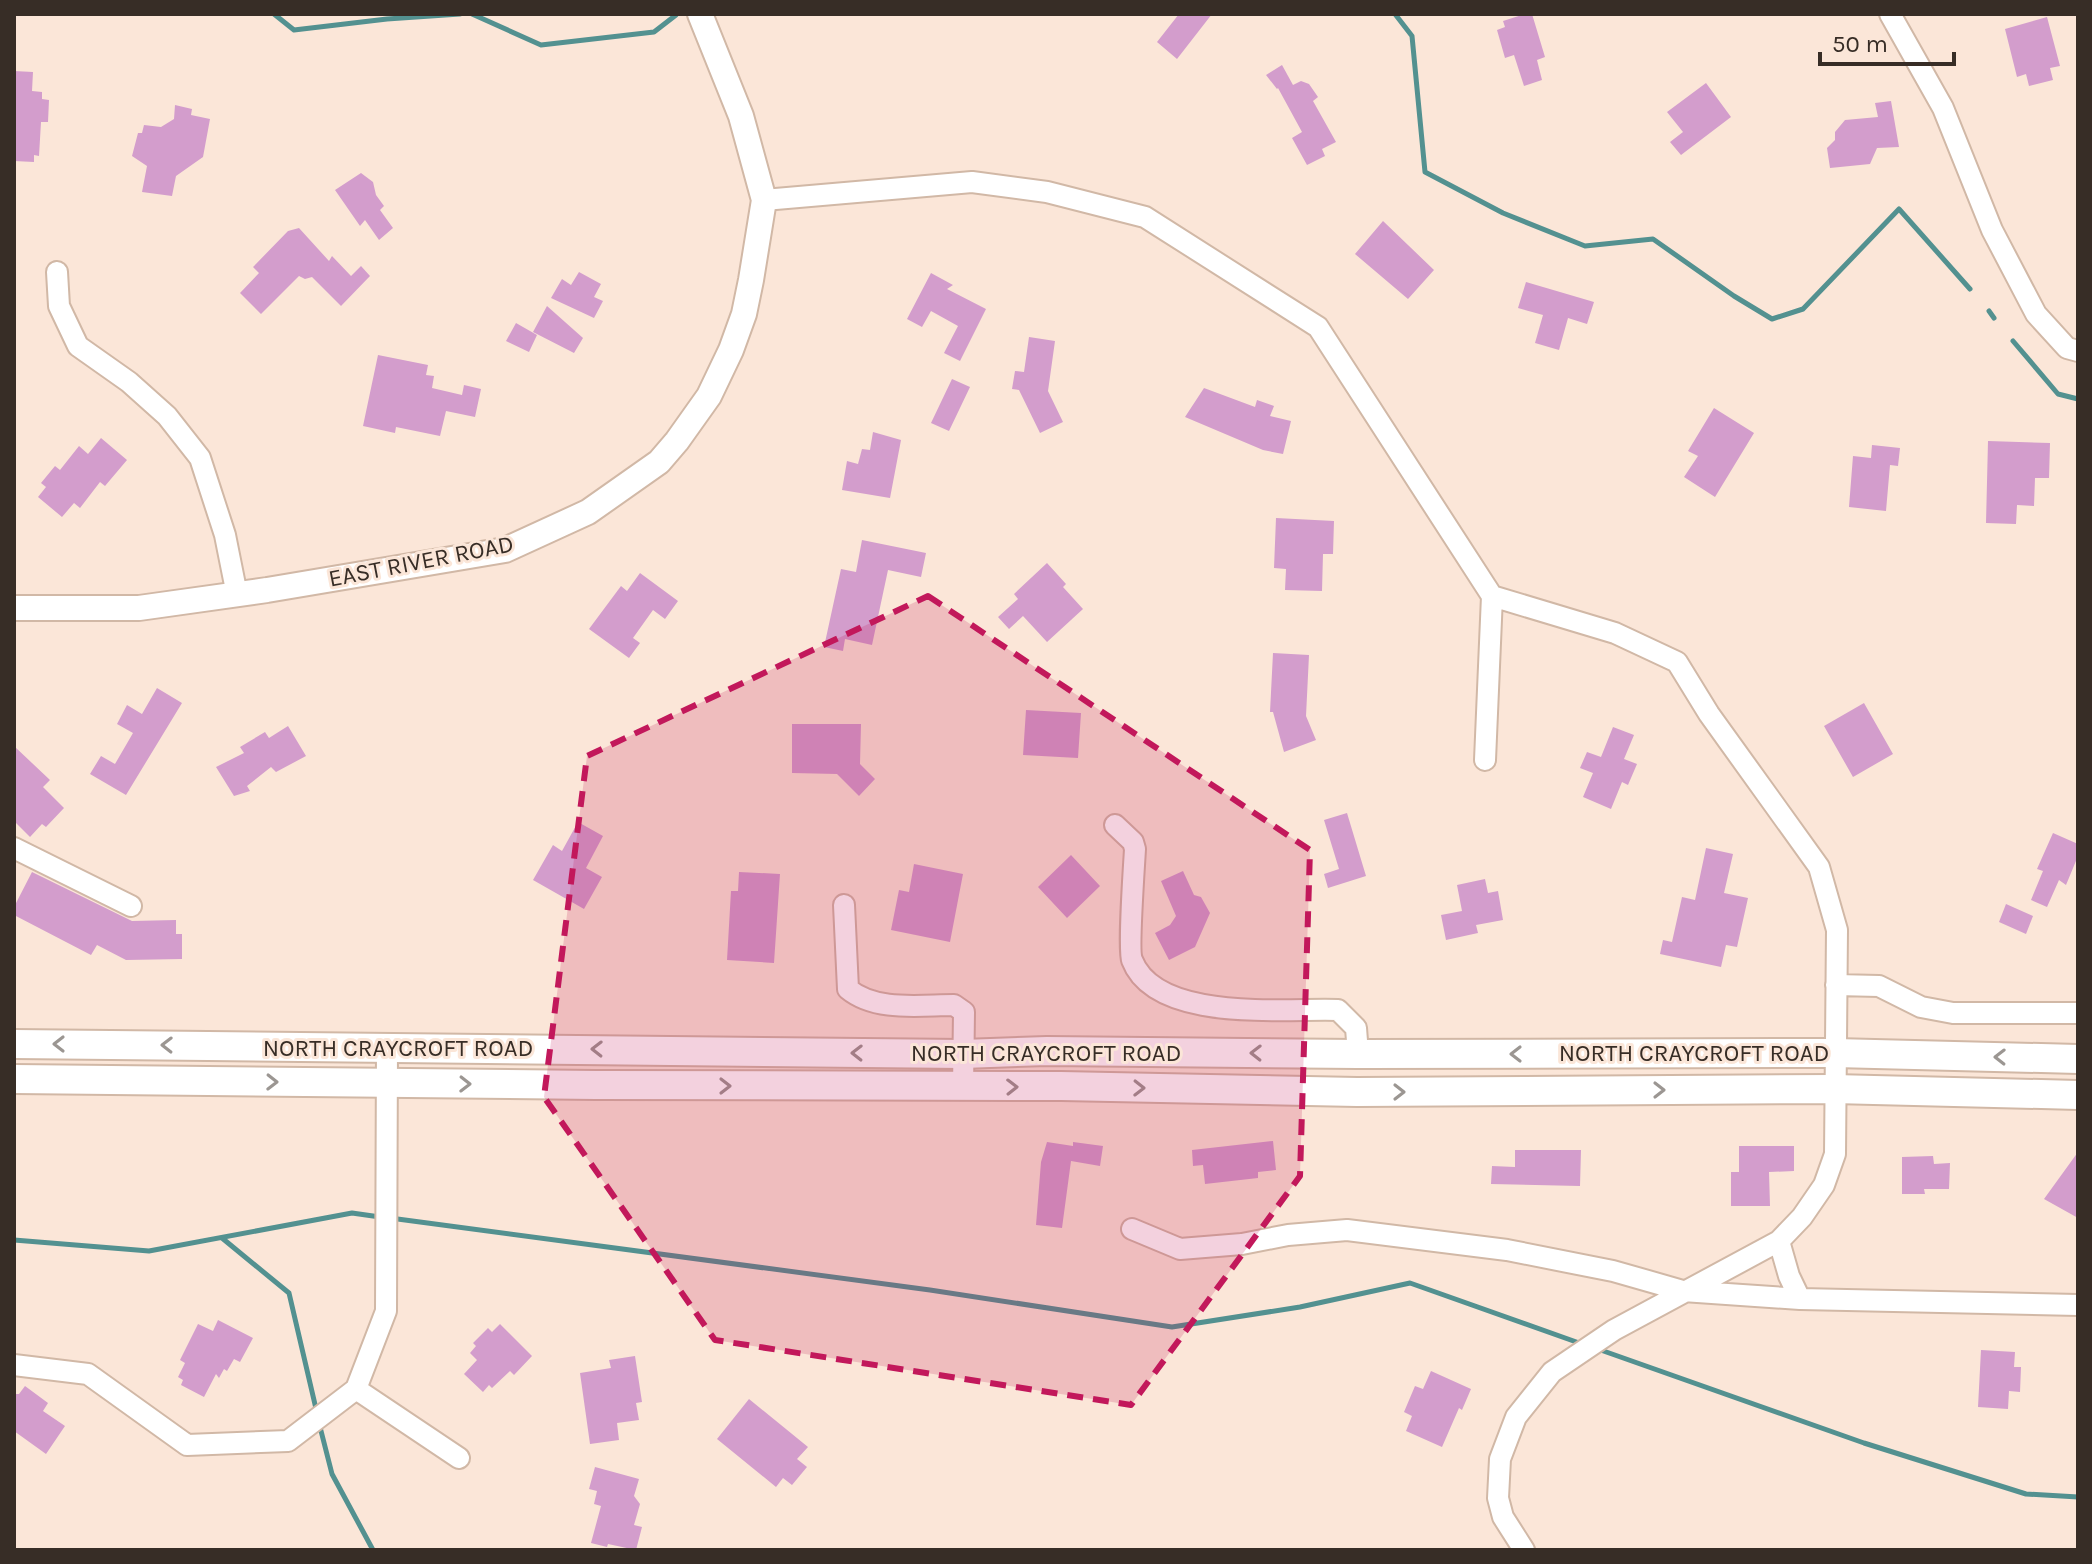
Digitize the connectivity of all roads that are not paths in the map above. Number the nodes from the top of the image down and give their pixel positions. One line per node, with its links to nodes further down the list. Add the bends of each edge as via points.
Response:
1 (700, 14): 3 (street, EAST RIVER ROAD, via 741,116)
2 (1890, 14): 5 (street, via 1943,108 1992,230 2036,314 2067,348)
3 (764, 200): 6 (street, EAST RIVER ROAD, via 744,314 709,396 659,462 622,491 505,550); 7 (street, via 972,182 1047,192 1145,217 1318,327)
4 (57, 272): 6 (street, via 59,306 78,346 167,416 200,458 225,535)
5 (2078, 351)
6 (237, 595): 8 (street, EAST RIVER ROAD, via 139,608)
7 (1492, 596): 9 (street); 14 (street, via 1615,633 1677,662 1819,867 1837,930)
8 (14, 608)
9 (1485, 760)
10 (1115, 825): 20 (street, via 1135,849 1131,959 1146,982 1191,1004 1231,1010 1338,1010 1356,1028)
11 (14, 848): 13 (street)
12 (844, 905): 19 (street, via 848,989 860,999 881,1004 954,1005 964,1012)
13 (131, 906)
14 (1836, 985): 15 (street, via 1879,986 1921,1007 1953,1013); 18 (street)
15 (2078, 1013)
16 (14, 1044): 17 (main road, NORTH CRAYCROFT ROAD, one-way to 16)
17 (387, 1047): 19 (main road, NORTH CRAYCROFT ROAD, one-way to 17); 23 (street)
18 (1835, 1053): 20 (main road, NORTH CRAYCROFT ROAD, one-way to 20); 21 (main road, NORTH CRAYCROFT ROAD, one-way to 18); 25 (street)
19 (963, 1054): 20 (main road, NORTH CRAYCROFT ROAD, one-way to 19); 24 (street)
20 (1358, 1054)
21 (2078, 1059)
22 (14, 1079): 23 (main road, NORTH CRAYCROFT ROAD, one-way to 23)
23 (387, 1083): 24 (main road, NORTH CRAYCROFT ROAD, one-way to 24); 33 (street, via 386,1311)
24 (963, 1088): 25 (main road, NORTH CRAYCROFT ROAD, one-way to 25)
25 (1834, 1089): 26 (main road, NORTH CRAYCROFT ROAD); 28 (street, via 1835,1154 1824,1185)
26 (2078, 1095)
27 (1132, 1229): 29 (street, via 1180,1249 1347,1230 1507,1250)
28 (1779, 1241): 29 (street); 30 (street)
29 (1683, 1291): 30 (street); 35 (street, via 1552,1372 1516,1417 1500,1459 1498,1498 1503,1517)
30 (1800, 1299): 31 (street)
31 (2078, 1305)
32 (14, 1365): 33 (street, via 88,1374 187,1445 288,1441)
33 (356, 1389): 34 (street)
34 (459, 1458)
35 (1524, 1550)

